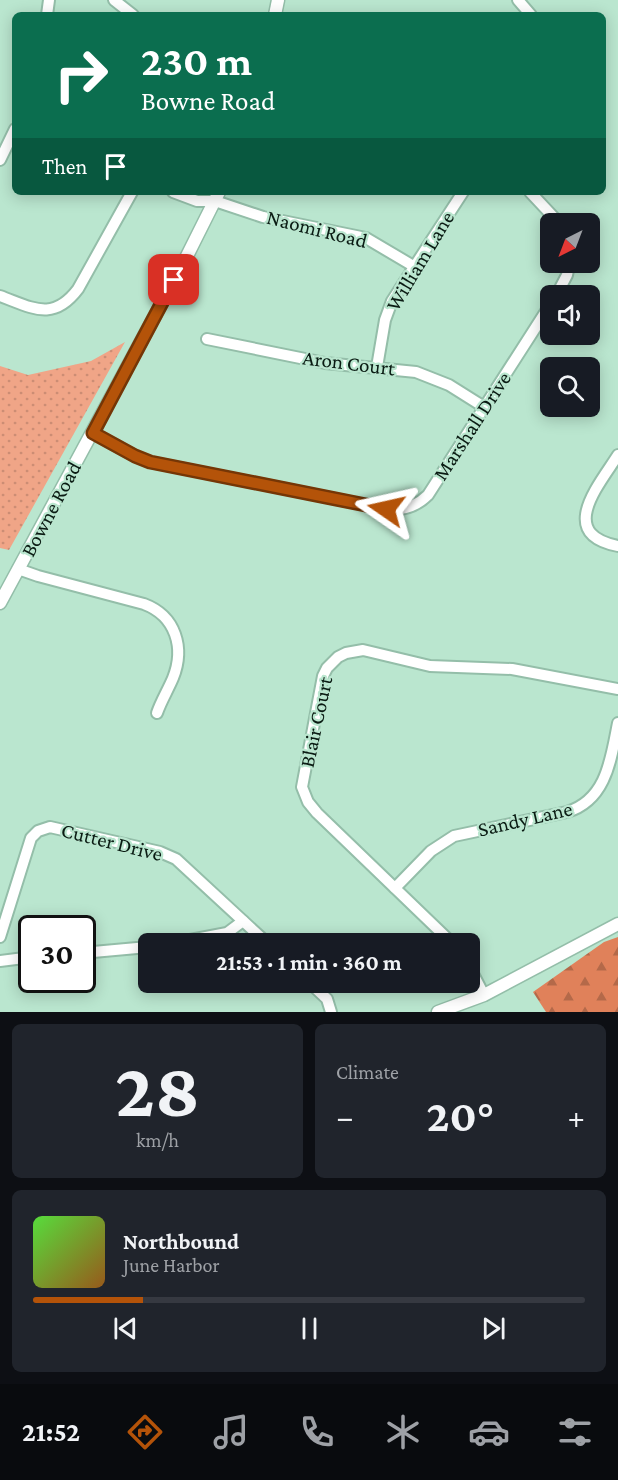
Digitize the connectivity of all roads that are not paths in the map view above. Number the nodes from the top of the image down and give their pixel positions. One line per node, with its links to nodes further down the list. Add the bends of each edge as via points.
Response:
1 (114, 0): 3 (street)
2 (518, 0): 4 (street)
3 (129, 12)
4 (528, 12)
5 (12, 135): 6 (street)
6 (0, 160)
7 (130, 195): 14 (street, via 68,303 45,311)
8 (181, 195): 9 (street, Naomi Road, via 197,201)
9 (214, 195): 13 (street, Naomi Road, via 263,217 366,238); 19 (street, Bowne Road)
10 (461, 195): 13 (street, William Lane)
11 (533, 195): 12 (street)
12 (550, 213)
13 (415, 267): 17 (street, William Lane, via 387,312)
14 (0, 296)
15 (540, 320): 18 (street, Marshall Drive)
16 (207, 339): 17 (street, Aron Court, via 325,363)
17 (377, 367): 18 (street, Aron Court, via 430,376)
18 (484, 407): 19 (street, Marshall Drive, via 428,495 414,506 398,509 150,462)
19 (93, 433): 22 (street, Bowne Road)
20 (618, 456): 21 (street, via 588,503 585,516 597,538)
21 (618, 546)
22 (18, 569): 23 (street, Bowne Road); 25 (street, via 144,604 164,616 177,639 179,654 174,677)
23 (0, 603)
24 (618, 689): 27 (street, Blair Court, via 512,669 429,666 363,650 346,652 333,661 323,676 302,787 316,813)
25 (157, 713)
26 (618, 723): 27 (street, Sandy Lane, via 604,782 584,805 454,836 430,851)
27 (395, 888): 32 (street, Blair Court)
28 (243, 921): 30 (street); 31 (street, Cutter Drive); 33 (street, Cutter Drive, via 185,865 168,855 50,827 31,838)
29 (618, 924): 40 (street)
30 (227, 933)
31 (256, 933)
32 (442, 933)
33 (0, 938)
34 (138, 948): 35 (street)
35 (96, 952)
36 (1, 957): 37 (street)
37 (18, 957)
38 (480, 987): 40 (street)
39 (321, 993): 41 (street)
40 (484, 995): 42 (street)
41 (331, 1012)
42 (438, 1012)

